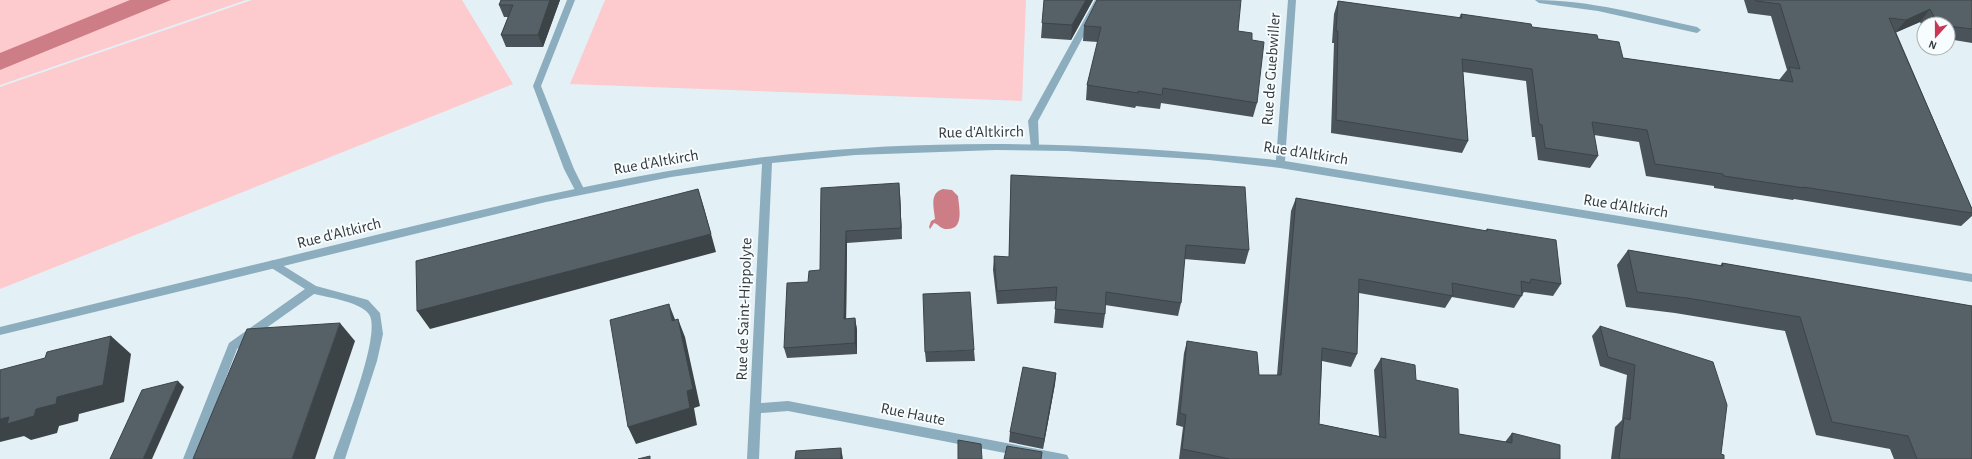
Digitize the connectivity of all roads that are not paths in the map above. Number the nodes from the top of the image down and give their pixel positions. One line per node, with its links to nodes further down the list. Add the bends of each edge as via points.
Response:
1 (571, 0): 9 (street, via 537,86)
2 (1099, 0): 6 (street, via 1033,121)
3 (1292, 0): 8 (street, Rue de Guebwiller)
4 (1539, 0): 5 (street, via 1598,8)
5 (1697, 30)
6 (1034, 146): 7 (street, Rue d'Altkirch, via 912,148); 8 (street, Rue d'Altkirch, via 1197,154)
7 (767, 161): 9 (street, Rue d'Altkirch, via 711,167); 14 (street, Rue de Saint-Hippolyte)
8 (1280, 164): 11 (street, Rue d'Altkirch)
9 (580, 191): 10 (street, Rue d'Altkirch)
10 (274, 264): 12 (street); 13 (street, Rue d'Altkirch)
11 (1972, 278)
12 (313, 289): 15 (street, via 233,346); 16 (street, via 364,303 375,313 378,334 372,361)
13 (0, 331)
14 (756, 408): 17 (street, Rue de Saint-Hippolyte); 18 (street, Rue Haute, via 788,406)
15 (189, 459)
16 (340, 459)
17 (753, 459)
18 (1063, 459)

